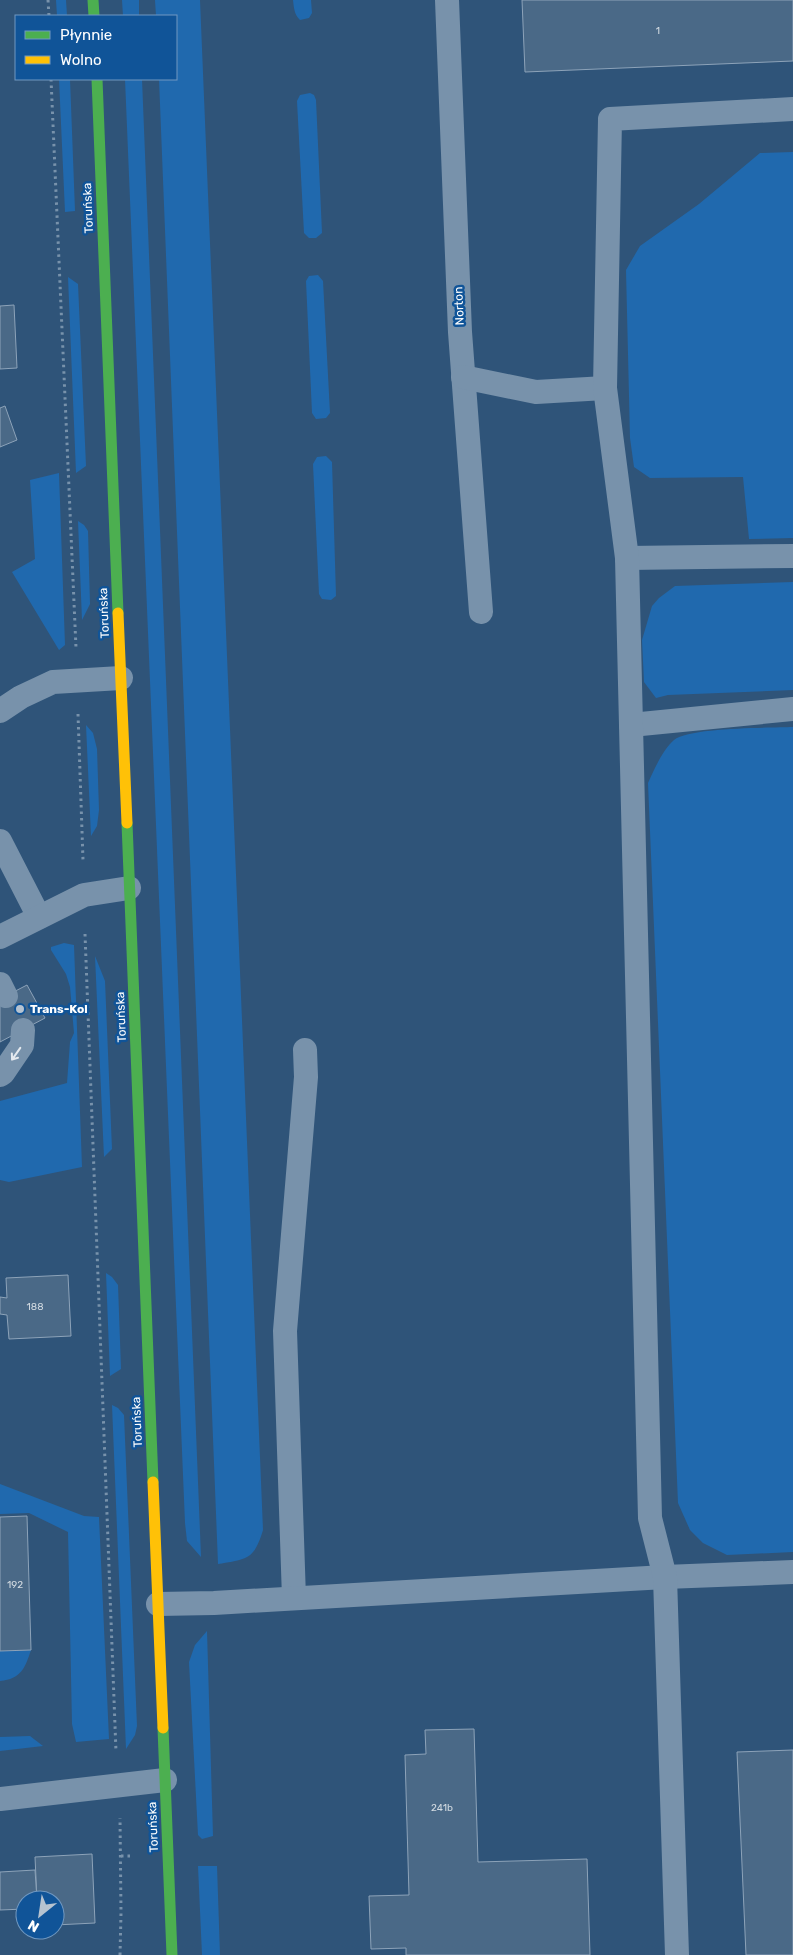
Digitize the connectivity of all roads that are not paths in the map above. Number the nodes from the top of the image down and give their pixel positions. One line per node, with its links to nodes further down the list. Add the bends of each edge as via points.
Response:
1 (94, 0): 3 (street)
2 (447, 0): 6 (lane, Norton)
3 (94, 15)
4 (97, 80): 11 (street, Toruńska)
5 (793, 109): 7 (lane, via 610,118)
6 (463, 377): 7 (lane, via 536,392); 10 (lane, Norton)
7 (605, 388): 9 (lane)
8 (793, 556): 9 (lane)
9 (627, 558): 14 (lane)
10 (481, 612)
11 (121, 678): 13 (lane, via 53,682); 16 (street, Toruńska)
12 (793, 710): 14 (lane)
13 (0, 711)
14 (631, 725): 23 (lane, via 650,1518)
15 (0, 841): 17 (lane)
16 (129, 888): 17 (lane, via 84,895); 25 (street, Toruńska)
17 (39, 917): 18 (lane)
18 (0, 937)
19 (23, 1030): 21 (lane, one-way to 21, via 22,1046)
20 (305, 1050): 24 (lane, via 306,1078 285,1332)
21 (0, 1075)
22 (793, 1572): 23 (lane)
23 (665, 1577): 24 (lane); 29 (lane)
24 (294, 1598): 25 (lane)
25 (158, 1604): 26 (street, Toruńska)
26 (165, 1780): 27 (lane); 28 (street, Toruńska)
27 (0, 1799)
28 (172, 1955)
29 (678, 1955)

